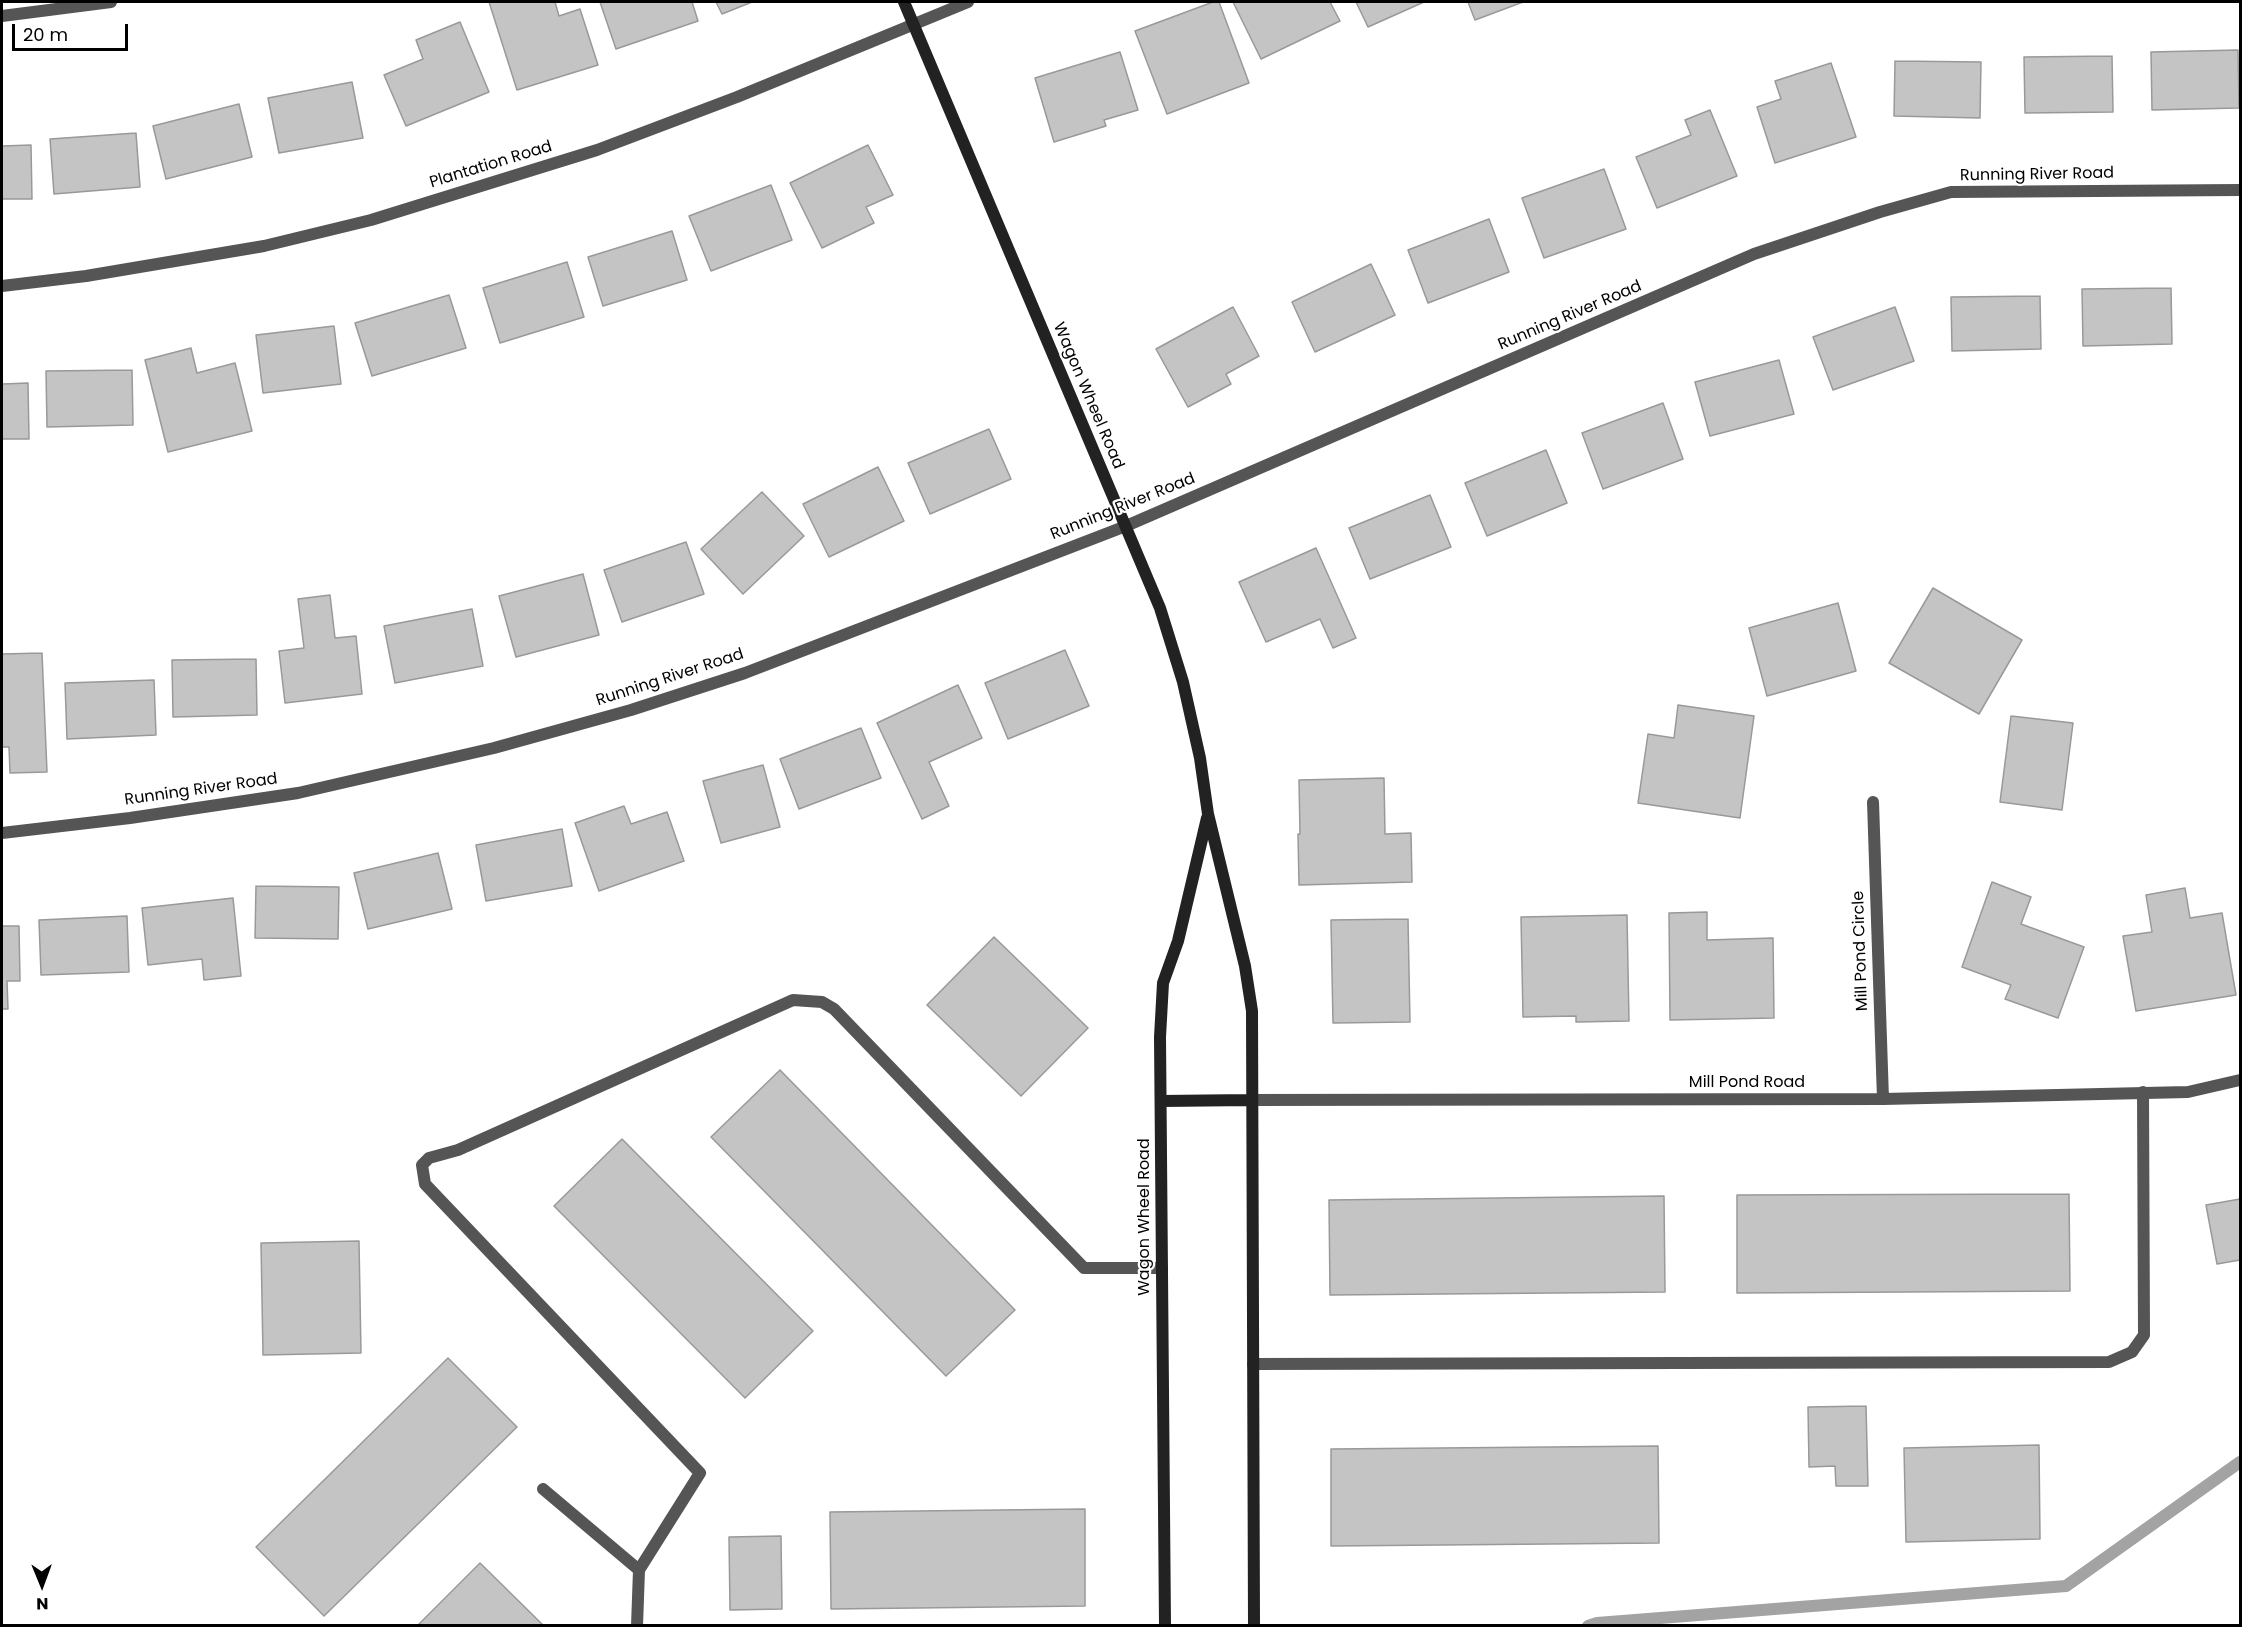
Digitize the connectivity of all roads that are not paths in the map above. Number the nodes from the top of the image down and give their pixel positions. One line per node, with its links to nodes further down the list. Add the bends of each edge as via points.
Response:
1 (111, 2): 4 (street)
2 (904, 2): 5 (street, Wagon Wheel Road)
3 (968, 2): 5 (street, Plantation Road)
4 (2, 16)
5 (913, 24): 7 (street, Plantation Road, via 597,150 371,220 264,246); 8 (street, Wagon Wheel Road)
6 (2241, 190): 8 (street, Running River Road, via 1951,192 1880,212 1754,254)
7 (2, 286)
8 (1126, 526): 10 (street, Wagon Wheel Road, via 1160,608 1183,682); 11 (street, Running River Road, via 745,673 494,748 298,793)
9 (1873, 802): 14 (street, Mill Pond Circle)
10 (1208, 814): 15 (street, Wagon Wheel Road, via 1252,1011); 16 (street, Wagon Wheel Road, via 1178,941 1163,983)
11 (2, 833)
12 (2241, 1080): 13 (street, Mill Pond Road, via 2188,1092)
13 (2143, 1092): 14 (street, Mill Pond Road); 18 (street, via 2144,1335 2132,1352 2109,1362)
14 (1883, 1099): 15 (street, Mill Pond Road)
15 (1251, 1100): 16 (street); 18 (street, Wagon Wheel Road)
16 (1161, 1101): 17 (street, Wagon Wheel Road)
17 (1162, 1268): 20 (street, via 1084,1268 834,1009 822,1002 793,1000 458,1150 429,1158 422,1165 425,1184 700,1473); 22 (street, Wagon Wheel Road)
18 (1253, 1364): 23 (street, Wagon Wheel Road)
19 (543, 1489): 20 (street)
20 (639, 1570): 21 (street)
21 (637, 1626)
22 (1165, 1626)
23 (1254, 1626)

